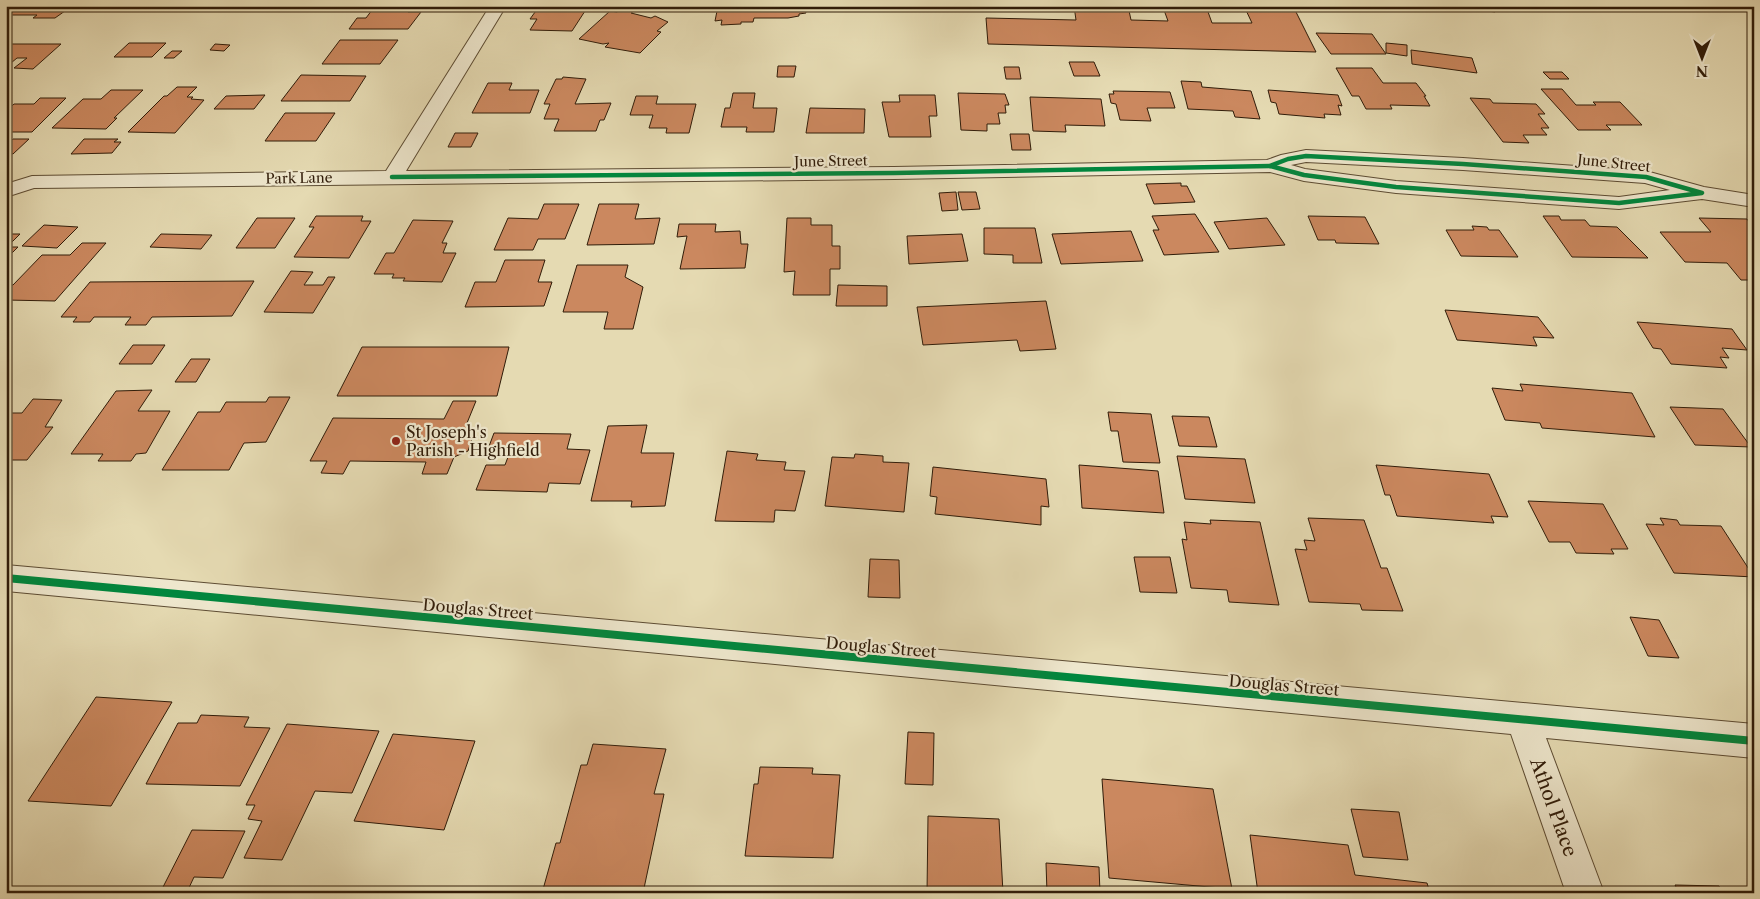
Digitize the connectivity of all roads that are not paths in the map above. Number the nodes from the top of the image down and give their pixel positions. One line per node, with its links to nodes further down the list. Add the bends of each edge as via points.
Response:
1 (498, 6): 3 (street)
2 (1270, 166): 3 (street, June Street); 5 (street, June Street, via 1304,175 1396,186 1619,203); 5 (street, June Street, via 1288,158 1306,156 1463,164 1646,177)
3 (392, 177): 4 (street, Park Lane, via 32,182)
4 (6, 191)
5 (1702, 193): 6 (street, June Street)
6 (1754, 201)
7 (6, 578): 8 (street, Douglas Street)
8 (1523, 721): 9 (street, Douglas Street); 10 (street, Athol Place)
9 (1754, 742)
10 (1585, 893)

